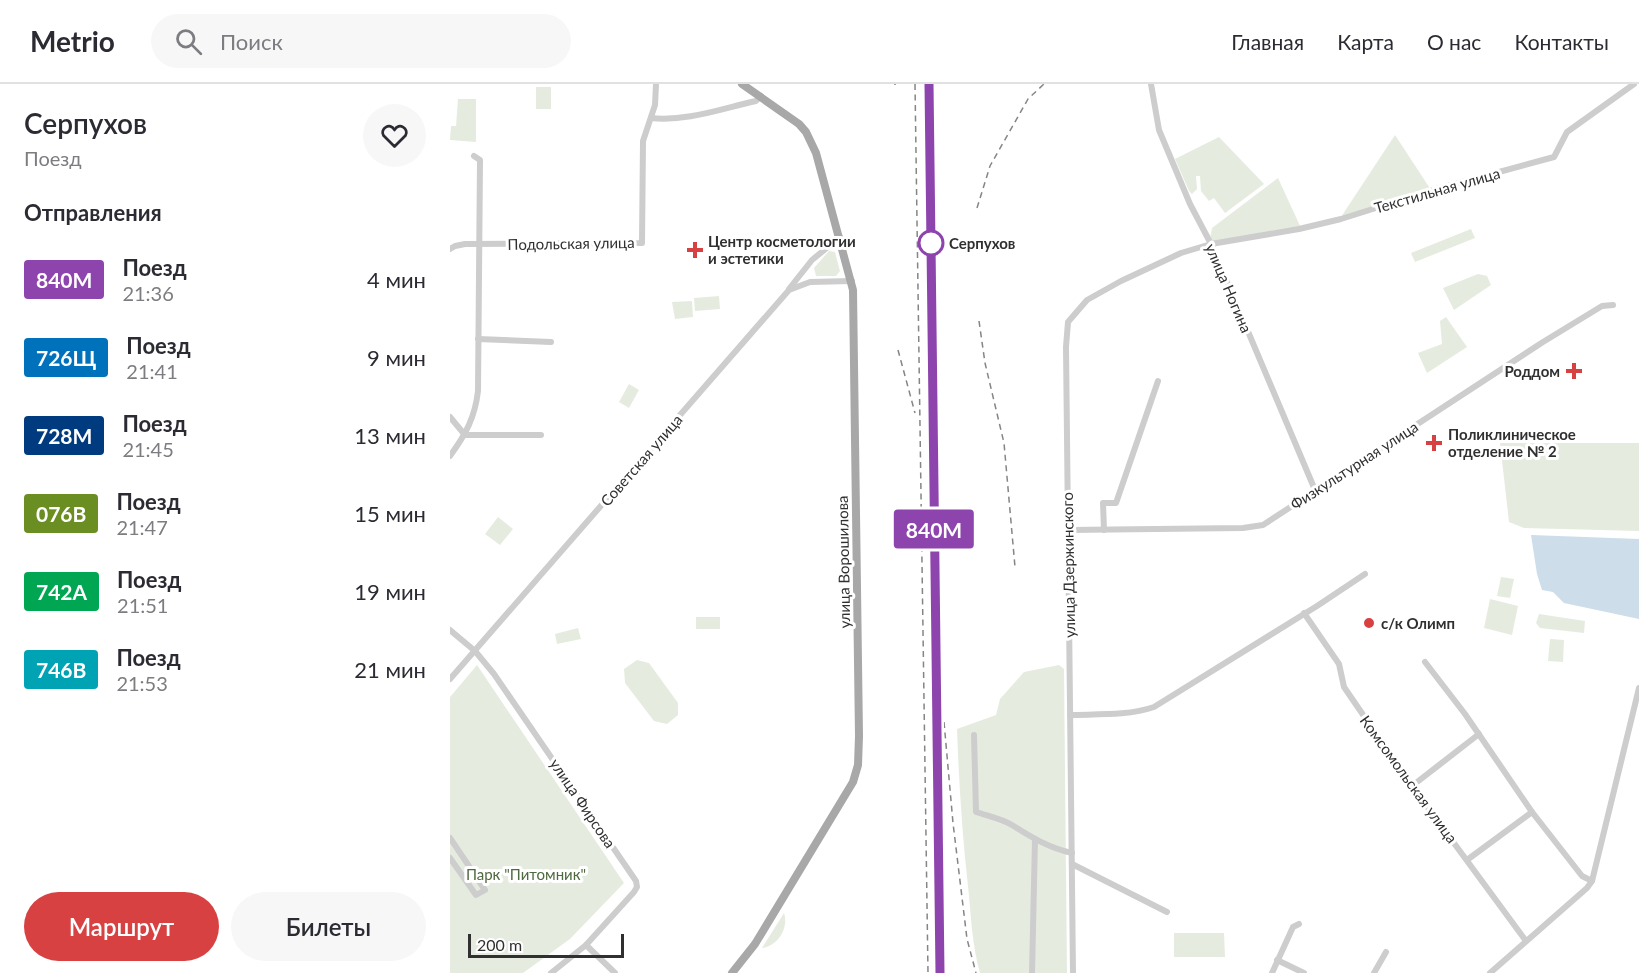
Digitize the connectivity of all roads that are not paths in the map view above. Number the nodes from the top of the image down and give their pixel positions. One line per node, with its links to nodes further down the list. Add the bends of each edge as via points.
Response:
1 (656, 84): 6 (street, Подольская улица)
2 (742, 84): 5 (main road)
3 (1151, 84): 10 (street, улица Ногина, via 1159,130)
4 (1634, 84): 10 (street, Текстильная улица, via 1567,132 1554,157 1341,219)
5 (761, 96): 6 (street, via 756,101 685,117); 8 (main road, улица Ворошилова, via 806,132 816,153)
6 (651, 118): 9 (street, Подольская улица, via 644,141 642,243)
7 (477, 158): 9 (street)
8 (840, 237): 12 (street, Советская улица); 13 (main road, улица Ворошилова)
9 (478, 244): 11 (street, Подольская улица); 17 (street)
10 (1211, 244): 24 (street, улица Ногина); 25 (street, улица Дзержинского, via 1181,253 1100,291 1068,322)
11 (450, 249)
12 (813, 260): 14 (street, via 808,272); 15 (street, Советская улица)
13 (852, 281): 14 (street); 56 (main road, улица Ворошилова, via 858,765 853,782 749,953)
14 (818, 282): 15 (street)
15 (789, 290): 30 (street, Советская улица)
16 (1613, 304): 24 (street, Физкультурная улица, via 1602,306 1543,342)
17 (478, 339): 18 (street); 21 (street, via 476,411)
18 (551, 342)
19 (1158, 381): 26 (street, via 1116,503 1103,503)
20 (450, 417): 21 (street)
21 (465, 435): 22 (street); 23 (street)
22 (541, 435)
23 (450, 456)
24 (1315, 490): 26 (street, Физкультурная улица, via 1263,525)
25 (1068, 530): 26 (street, Физкультурная улица); 34 (street, улица Дзержинского)
26 (1104, 530)
27 (1365, 574): 28 (street)
28 (1304, 613): 34 (street, via 1154,707); 37 (street, Комсомольская улица, via 1339,664 1344,687)
29 (450, 630): 30 (street, улица Фирсова)
30 (475, 651): 32 (street, Советская улица); 51 (street, улица Фирсова, via 636,881 634,892)
31 (1425, 662): 36 (street)
32 (450, 679)
33 (1639, 688): 47 (street)
34 (1071, 715): 41 (street, улица Дзержинского)
35 (974, 735): 40 (street, via 975,810)
36 (1479, 735): 37 (street); 38 (street)
37 (1412, 786): 44 (street, Комсомольская улица)
38 (1532, 812): 44 (street); 47 (street, via 1582,876)
39 (450, 838): 43 (street)
40 (1035, 839): 41 (street); 57 (street)
41 (1072, 853): 46 (street, улица Дзержинского)
42 (450, 858): 45 (street)
43 (463, 858): 45 (street); 45 (street, via 485,890 476,896)
44 (1467, 860): 50 (street, Комсомольская улица)
45 (454, 864)
46 (1072, 864): 48 (street); 58 (street, улица Дзержинского)
47 (1592, 881): 50 (street)
48 (1167, 912)
49 (1299, 924): 53 (street, via 1293,927)
50 (1526, 941): 62 (street)
51 (586, 945): 54 (street, улица Фирсова); 55 (street)
52 (1386, 952): 61 (street)
53 (1277, 960): 59 (street); 60 (street)
54 (551, 973)
55 (615, 973)
56 (732, 973)
57 (1032, 973)
58 (1073, 973)
59 (1272, 973)
60 (1304, 973)
61 (1374, 973)
62 (1490, 973)

